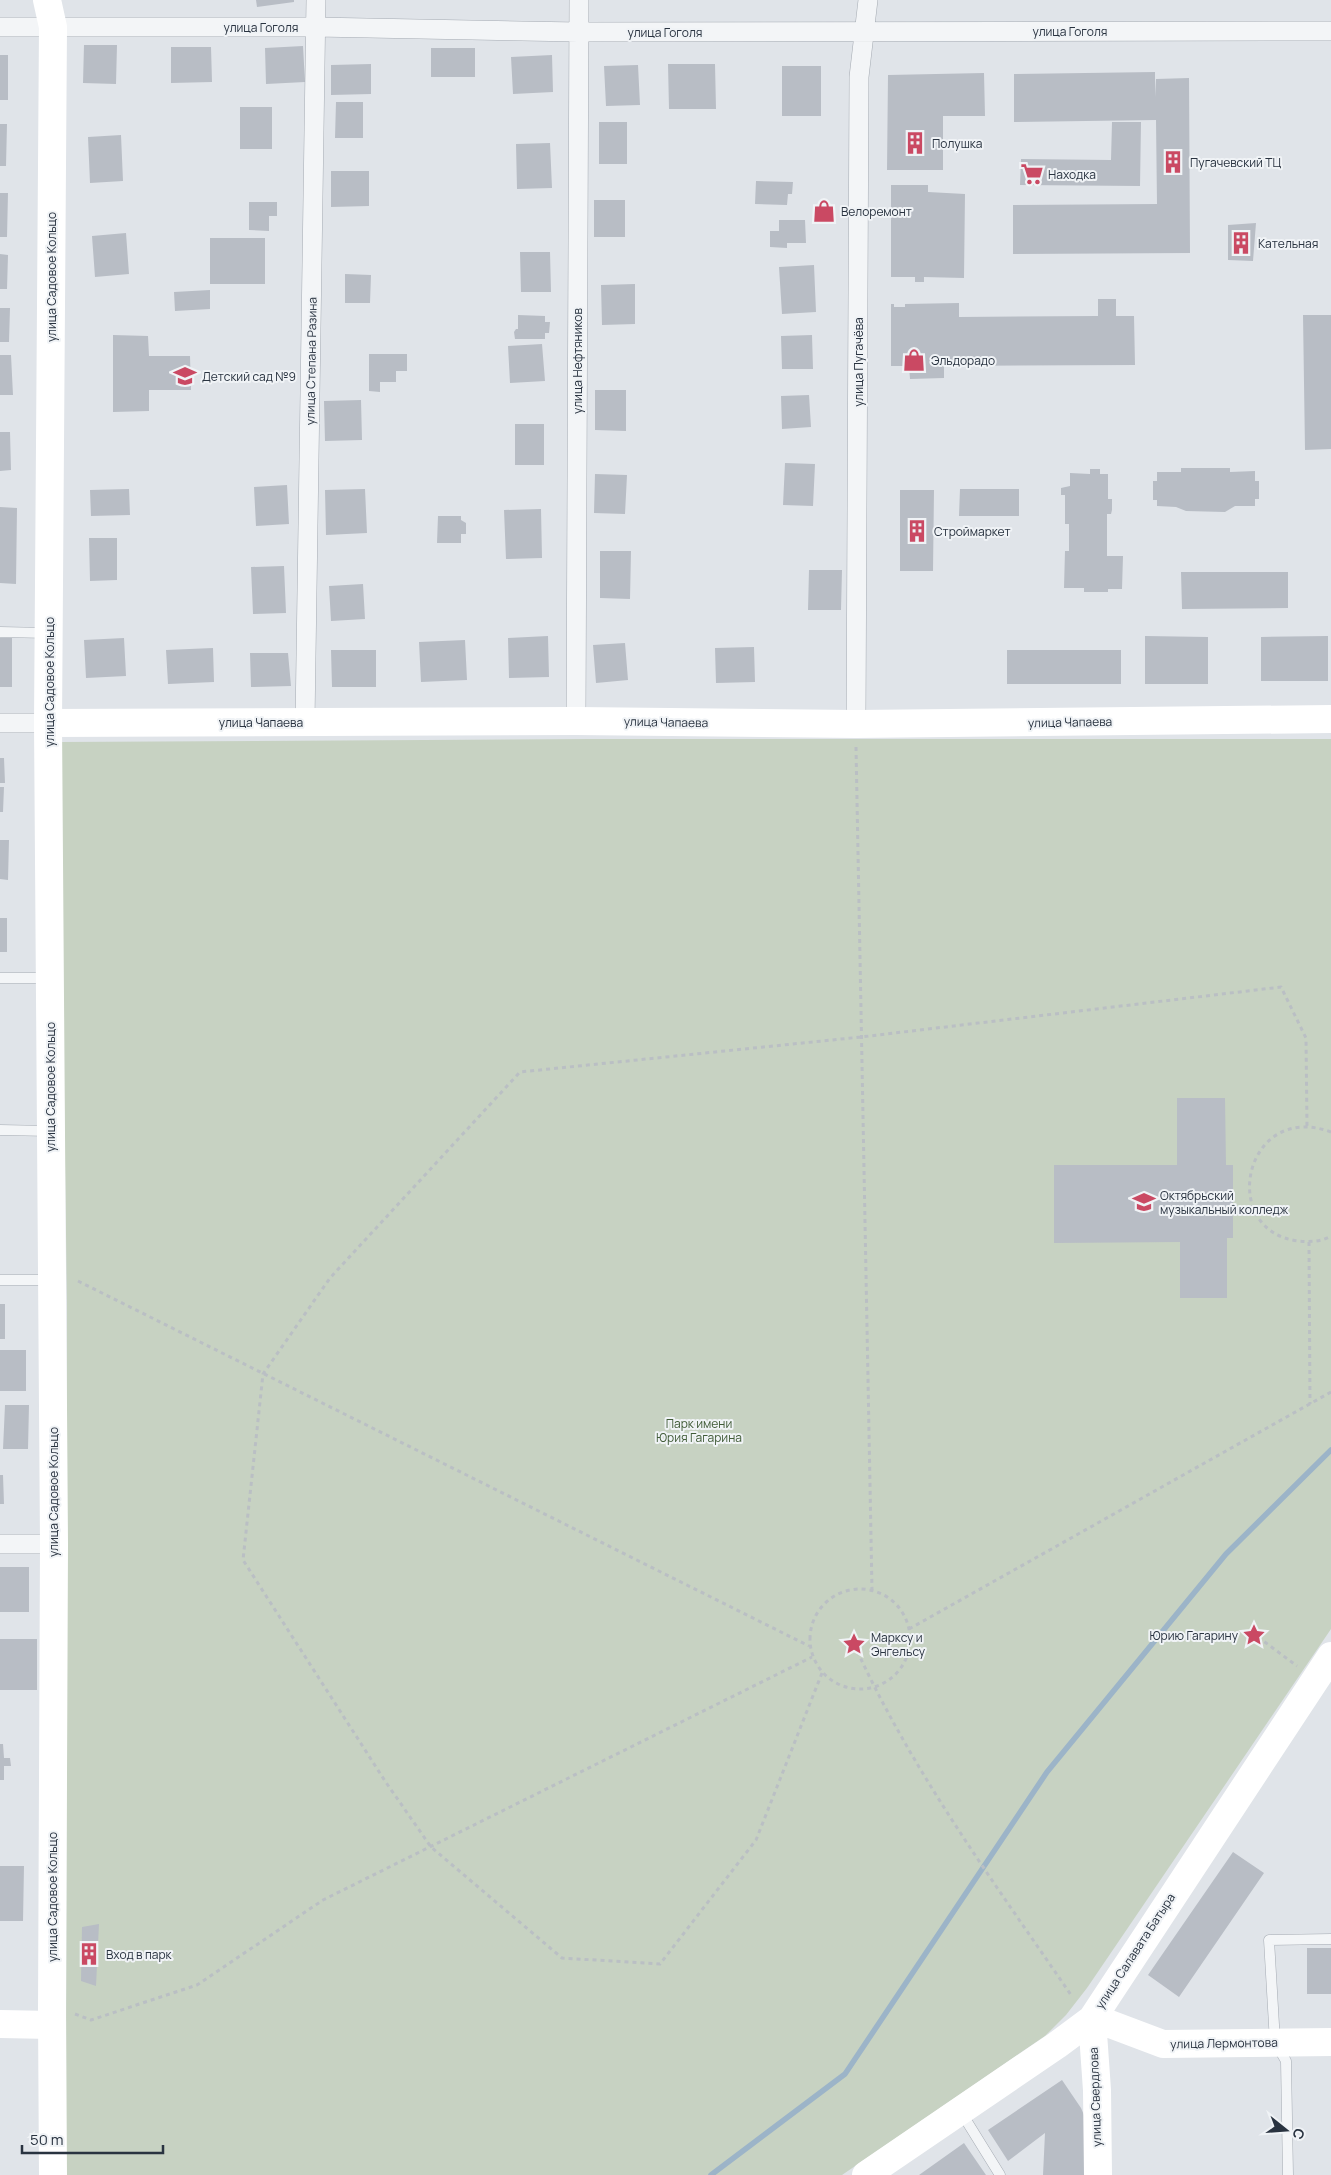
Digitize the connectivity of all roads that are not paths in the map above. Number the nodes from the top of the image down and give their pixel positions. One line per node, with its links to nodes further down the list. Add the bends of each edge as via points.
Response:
1 (47, 0): 6 (street, улица Садовое Кольцо)
2 (316, 0): 7 (street, улица Степана Разина)
3 (579, 0): 10 (street, улица Нефтяников)
4 (868, 0): 8 (street, улица Пугачёва)
5 (0, 27): 6 (street, улица Гоголя)
6 (53, 27): 7 (street, улица Гоголя); 12 (street, улица Садовое Кольцо)
7 (316, 27): 10 (street, улица Гоголя); 15 (street, улица Степана Разина)
8 (865, 31): 9 (street, улица Гоголя); 10 (street, улица Гоголя); 18 (street, улица Пугачёва, via 859,77)
9 (1331, 31)
10 (578, 32): 14 (street, улица Нефтяников)
11 (0, 632): 12 (lane)
12 (49, 633): 16 (street, улица Садовое Кольцо)
13 (1331, 719): 18 (street, улица Чапаева)
14 (576, 721): 15 (street, улица Чапаева); 18 (street, улица Чапаева)
15 (305, 722): 16 (street, улица Чапаева)
16 (48, 723): 17 (street, улица Чапаева); 20 (street, улица Садовое Кольцо)
17 (0, 724)
18 (856, 724)
19 (0, 978): 20 (lane)
20 (50, 978): 22 (street, улица Садовое Кольцо)
21 (0, 1130): 22 (lane)
22 (51, 1131): 24 (street, улица Садовое Кольцо)
23 (0, 1280): 24 (lane)
24 (65, 1280): 26 (street, улица Садовое Кольцо)
25 (0, 1544): 26 (street)
26 (54, 1544): 30 (street, улица Садовое Кольцо)
27 (1331, 1656): 29 (street, улица Салавата Батыра)
28 (1331, 1939): 32 (lane, via 1269,1940)
29 (1092, 2019): 32 (street, улица Лермонтова, via 1163,2044); 34 (street, улица Салавата Батыра); 38 (street, улица Свердлова)
30 (64, 2020): 31 (street); 35 (street, улица Садовое Кольцо)
31 (0, 2024)
32 (1275, 2042): 33 (street, улица Лермонтова); 39 (lane, via 1286,2061)
33 (1331, 2042)
34 (960, 2111): 36 (street, улица Салавата Батыра); 37 (lane)
35 (54, 2175)
36 (866, 2175)
37 (1000, 2175)
38 (1098, 2175)
39 (1288, 2175)

